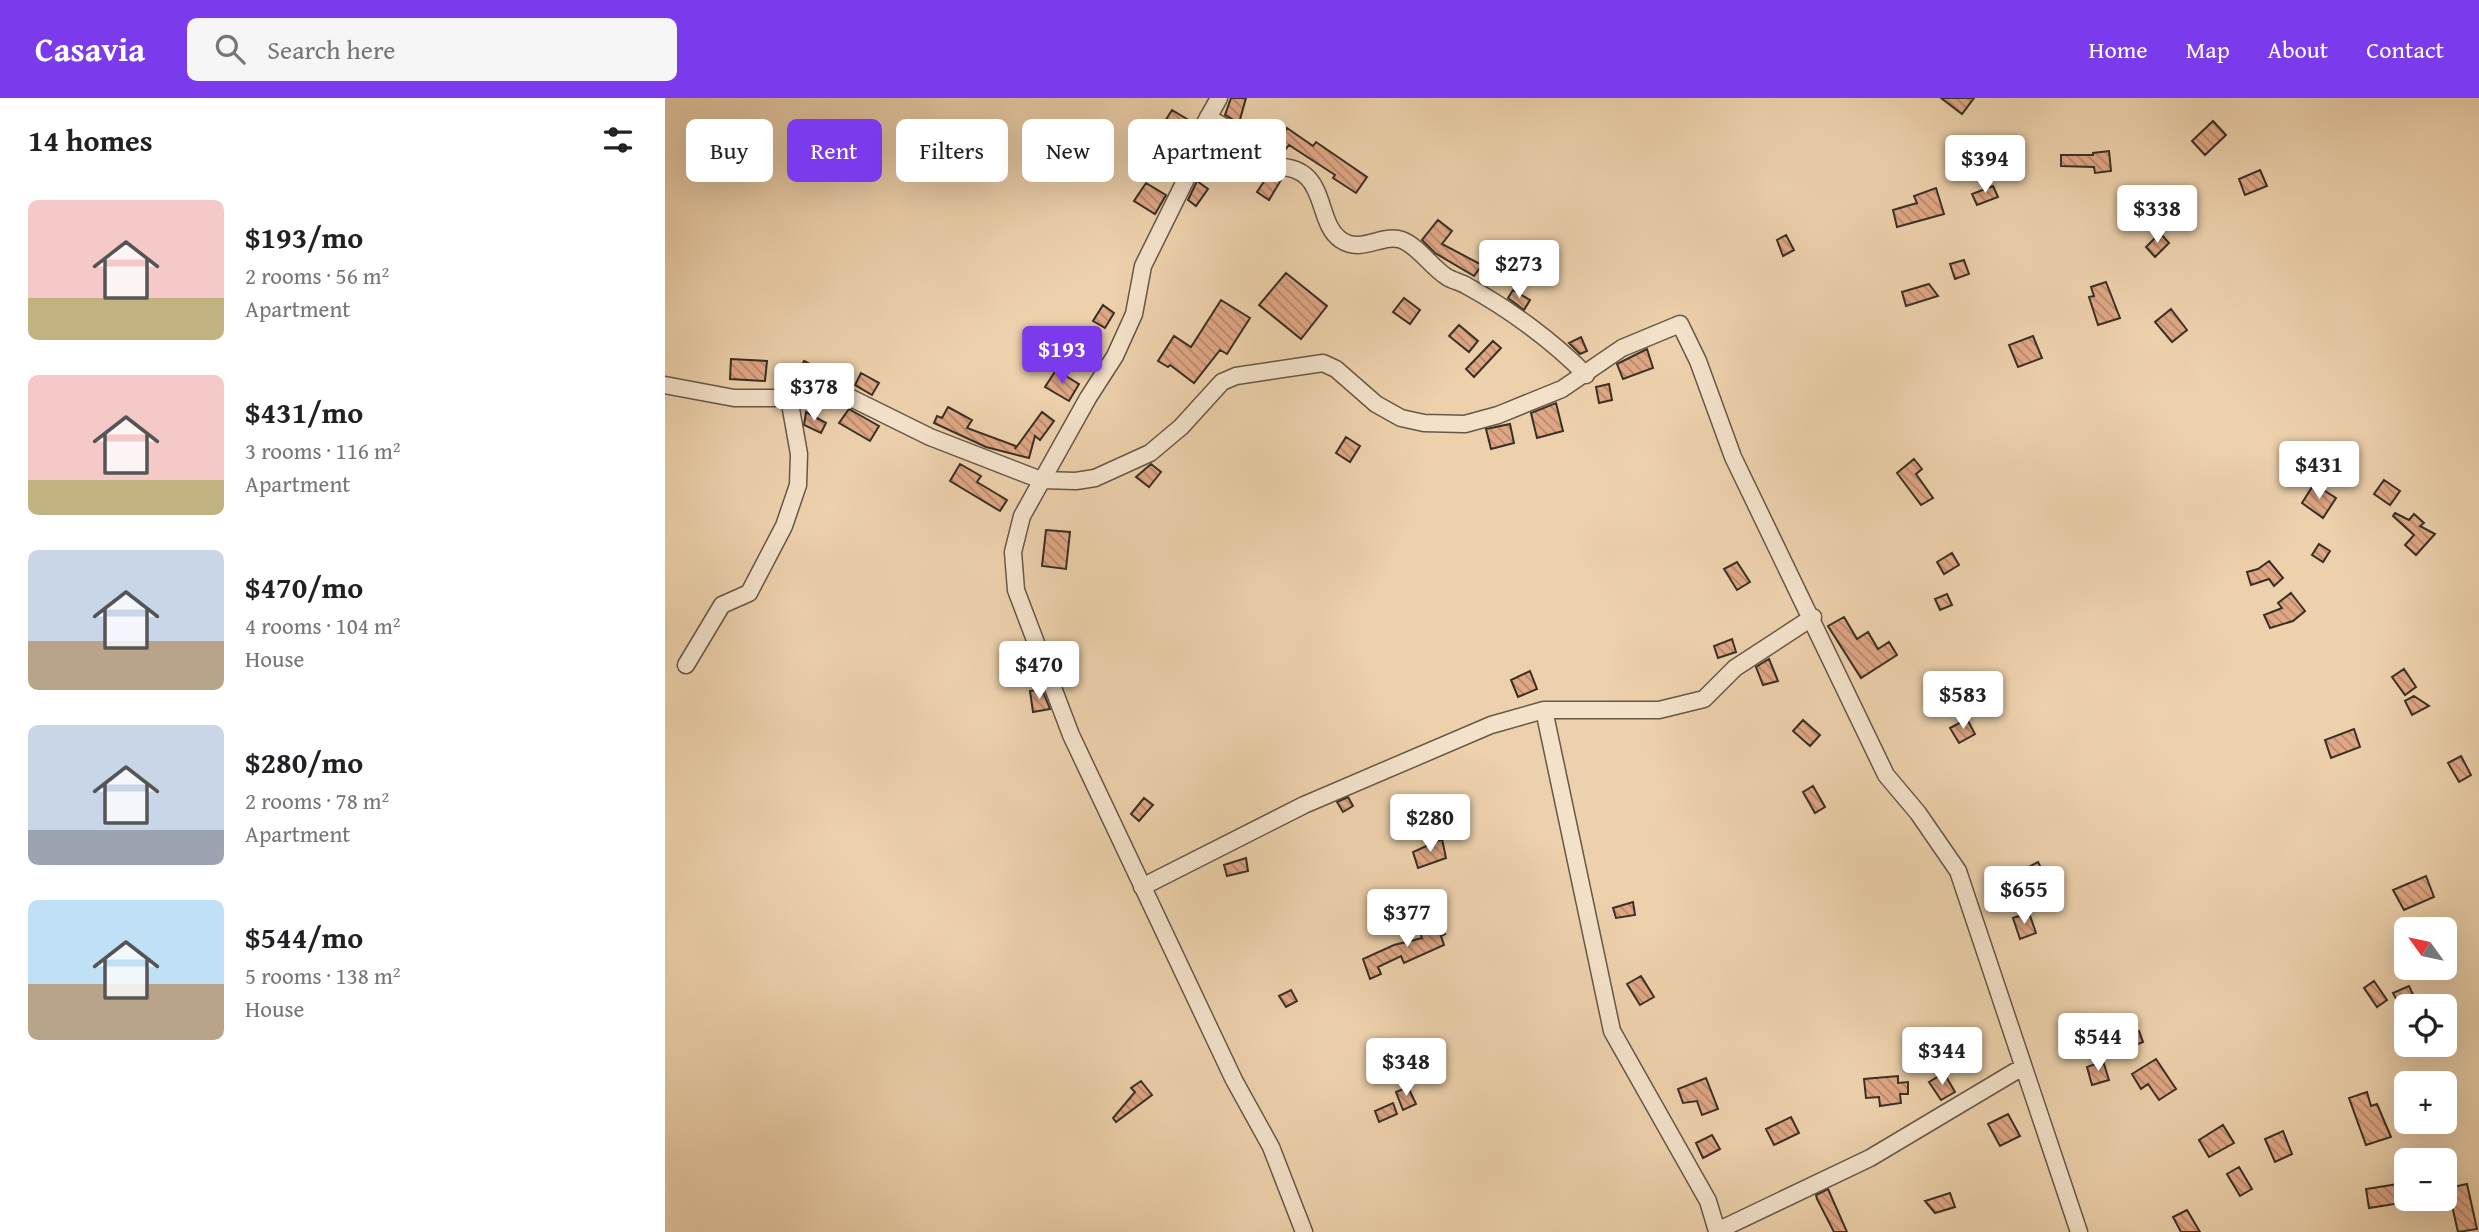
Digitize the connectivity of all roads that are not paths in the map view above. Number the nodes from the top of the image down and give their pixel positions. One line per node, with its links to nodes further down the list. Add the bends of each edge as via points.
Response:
1 (1219, 98): 2 (street)
2 (1207, 117): 3 (street, via 1239,136 1270,167 1301,174 1318,187 1332,231 1342,241 1359,245 1392,237 1405,241 1439,271 1564,353); 6 (street, via 1195,141 1187,177 1143,266 1135,314)
3 (1586, 375): 6 (street, via 1489,419 1465,424 1424,423 1387,411 1323,363 1270,369 1222,382 1181,427 1135,461 1085,480); 7 (street, via 1622,348 1680,324 1733,457)
4 (665, 386): 5 (street, via 734,398)
5 (789, 398): 6 (street, via 851,398 930,437); 8 (street, via 799,454 799,485 784,526 749,593 722,605)
6 (1041, 480): 10 (street, via 1022,516 1013,552 1016,590 1071,735)
7 (1813, 617): 9 (street, via 1735,668 1704,699 1659,710); 11 (street, via 1886,775 1958,871)
8 (686, 665)
9 (1544, 710): 10 (street, via 1491,725 1304,805); 11 (street, via 1612,1031 1708,1201 1717,1231 1870,1158)
10 (1142, 887): 12 (street, via 1271,1147)
11 (2021, 1068): 13 (street)
12 (1304, 1232)
13 (2078, 1232)

